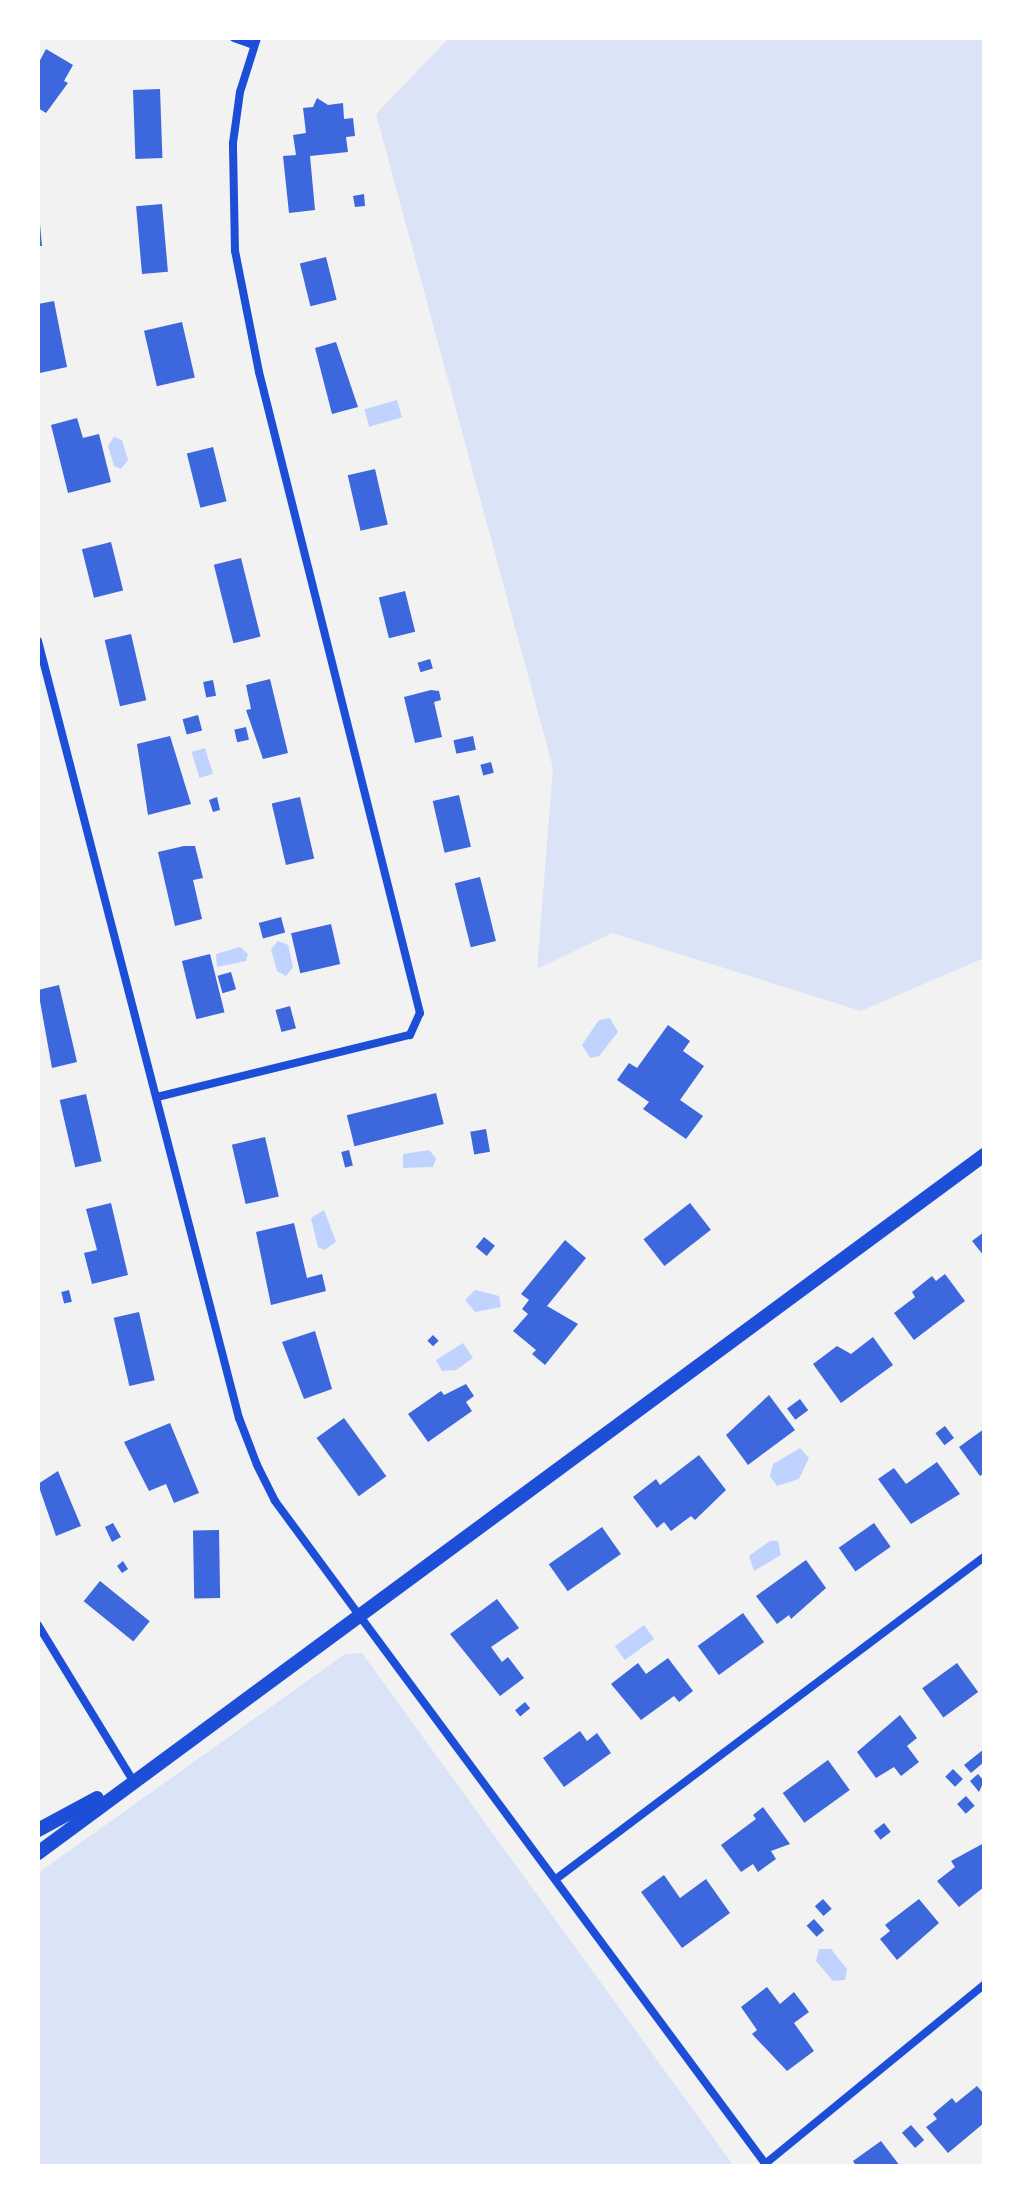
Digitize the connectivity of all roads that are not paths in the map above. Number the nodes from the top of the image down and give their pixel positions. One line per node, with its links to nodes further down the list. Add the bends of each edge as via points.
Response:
1 (234, 38): 2 (street)
2 (255, 42): 6 (street, via 233,143 235,251 259,372 420,1013 410,1035)
3 (38, 641): 4 (street)
4 (51, 698): 5 (street); 6 (street)
5 (38, 701)
6 (157, 1097): 9 (street, via 239,1418 257,1465 275,1501)
7 (984, 1155): 9 (street)
8 (984, 1557): 14 (street)
9 (359, 1615): 11 (street); 14 (street)
10 (38, 1625): 11 (street)
11 (132, 1779): 12 (street); 13 (street)
12 (38, 1830)
13 (38, 1853)
14 (556, 1879): 16 (street)
15 (984, 1985): 16 (street)
16 (766, 2165)

